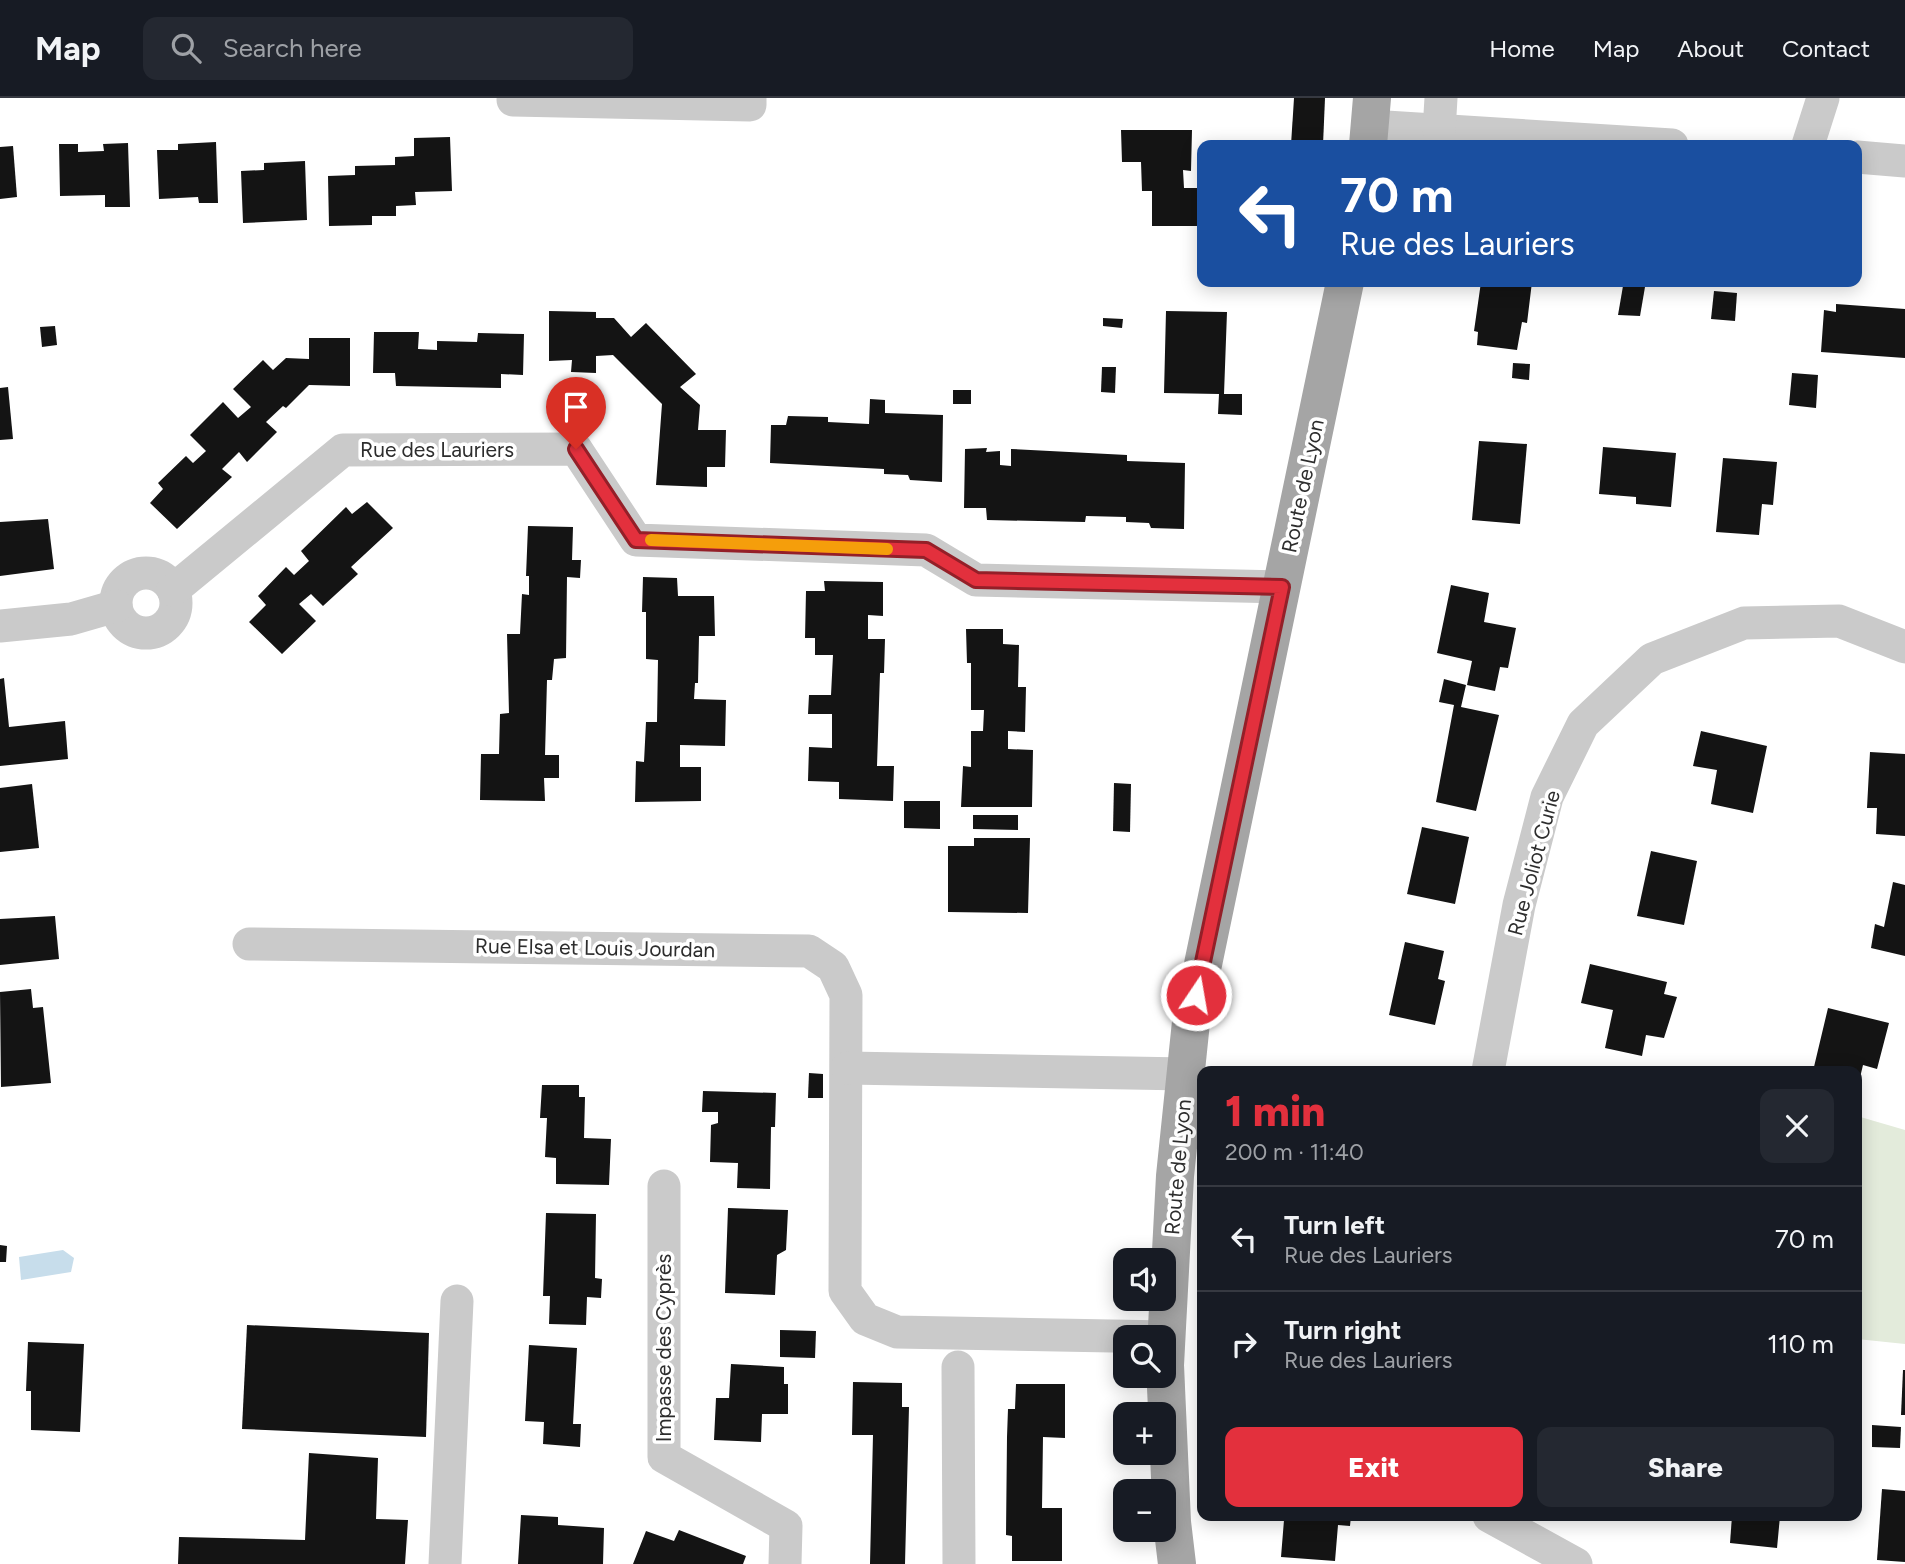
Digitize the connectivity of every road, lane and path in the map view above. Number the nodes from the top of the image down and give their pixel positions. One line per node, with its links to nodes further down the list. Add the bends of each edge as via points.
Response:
1 (750, 98): 4 (street, via 750,105)
2 (1441, 98): 6 (street)
3 (1822, 98): 8 (street)
4 (513, 100)
5 (1370, 123): 6 (street)
6 (1439, 131): 7 (street)
7 (1589, 140)
8 (1809, 140)
9 (1862, 157): 10 (street)
10 (1905, 160)
11 (1344, 287): 12 (main road, Route de Lyon)
12 (1282, 587): 13 (street, Rue des Lauriers, via 976,580 926,550 636,540 576,449 343,450); 20 (main road, Route de Lyon, via 1191,1022)
13 (173, 590): 14 (street, via 153,573 137,574 121,586); 14 (street, via 175,611 169,622 151,632 134,631)
14 (116, 606): 15 (street, via 71,619)
15 (0, 626)
16 (1905, 646): 18 (street, Rue Joliot Curie, via 1839,621 1744,623 1652,659 1583,724 1547,797 1519,905)
17 (249, 944): 19 (street, Rue Elsa et Louis Jourdan, via 809,951 833,967 846,995)
18 (1489, 1066)
19 (847, 1068): 20 (street); 24 (street, Rue Elsa et Louis Jourdan, via 845,1291 865,1319 897,1332)
20 (1185, 1074): 23 (main road, Route de Lyon)
21 (664, 1186): 29 (street, Impasse des Cyprès, via 664,1458 786,1527)
22 (457, 1301): 28 (street)
23 (1168, 1325)
24 (1113, 1336)
25 (958, 1367): 30 (street)
26 (1168, 1388): 31 (main road, Route de Lyon, via 1172,1522)
27 (1498, 1521): 32 (street)
28 (445, 1564)
29 (785, 1564)
30 (959, 1564)
31 (1178, 1564)
32 (1576, 1564)

